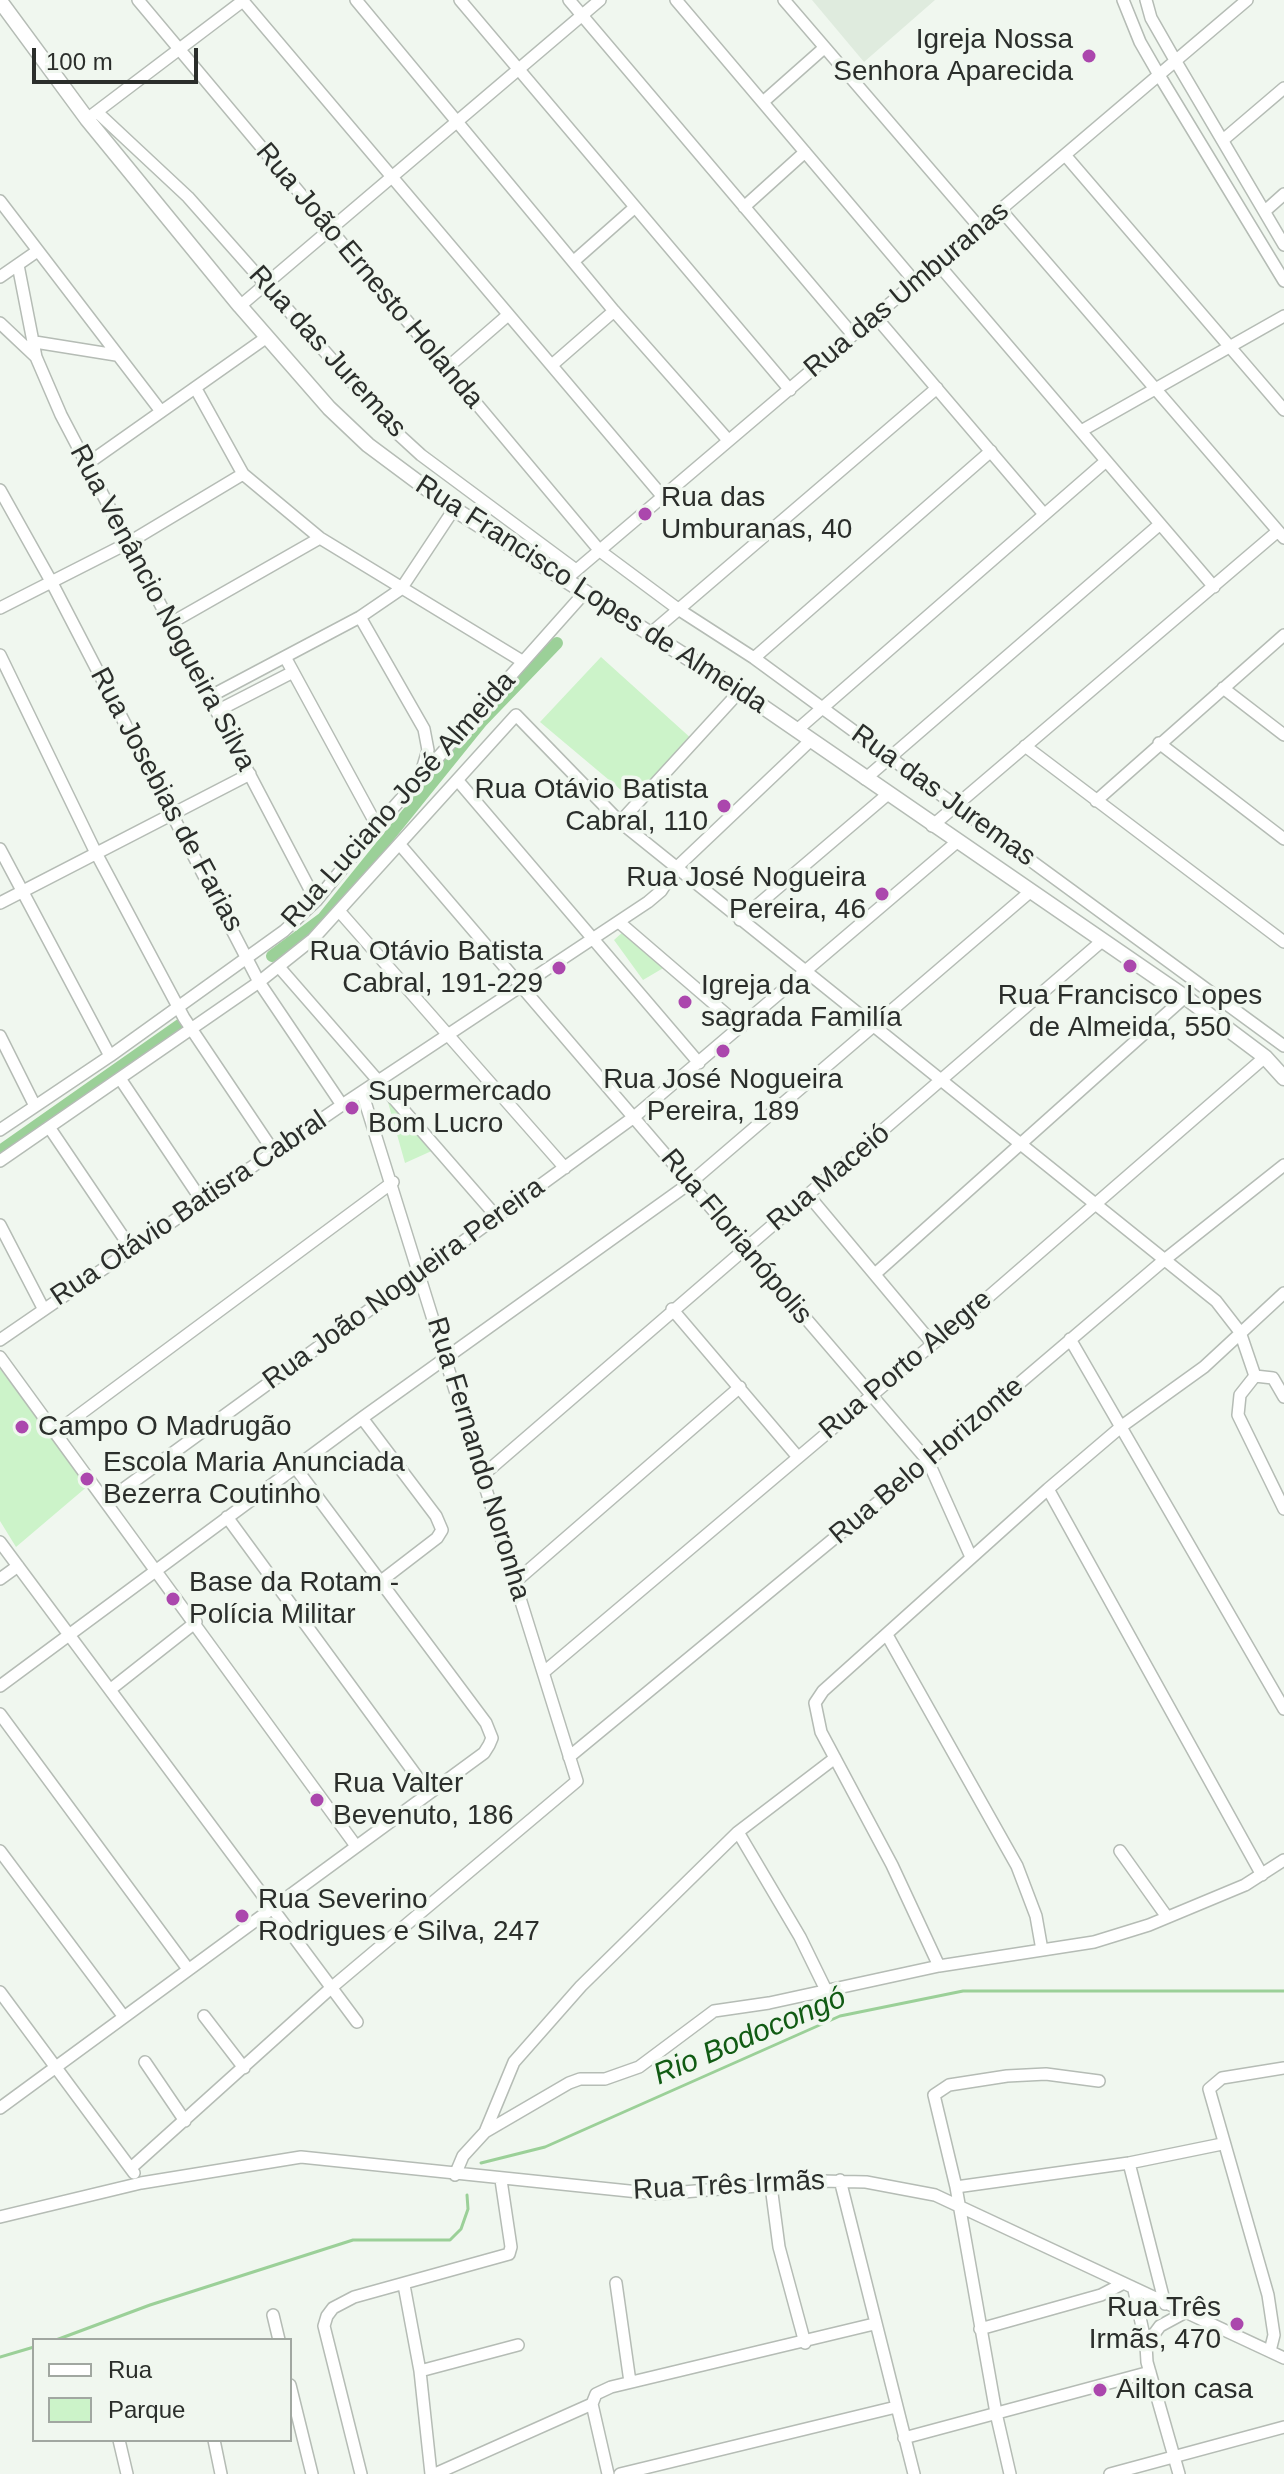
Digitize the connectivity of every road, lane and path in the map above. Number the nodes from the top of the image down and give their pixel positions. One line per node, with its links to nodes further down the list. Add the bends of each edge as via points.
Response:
1 (138, 0): 15 (street, Rua João Ernesto Holanda)
2 (244, 0): 15 (street); 26 (street)
3 (356, 0): 22 (street)
4 (460, 0): 17 (street)
5 (569, 0): 13 (street)
6 (600, 0): 13 (street)
7 (676, 0): 20 (street)
8 (784, 0): 14 (street)
9 (1123, 0): 18 (street)
10 (1146, 0): 16 (street)
11 (1247, 0): 16 (street, Rua das Umburanas)
12 (0, 1): 21 (main road, Rua Francisco Lopes de Almeida)
13 (581, 16): 17 (street); 29 (street)
14 (824, 48): 20 (street); 33 (street)
15 (178, 51): 21 (street); 34 (street, Rua João Ernesto Holanda)
16 (1175, 60): 18 (street, Rua das Umburanas); 23 (street)
17 (518, 71): 22 (street); 30 (street)
18 (1159, 75): 25 (street, Rua das Umburanas); 41 (street)
19 (1284, 88): 23 (street)
20 (763, 102): 24 (street)
21 (92, 115): 42 (street, Rua das Juremas, via 180,188); 44 (main road, Rua Francisco Lopes de Almeida)
22 (455, 121): 26 (street); 37 (street)
23 (1223, 140): 32 (street)
24 (805, 152): 29 (street); 43 (street)
25 (1065, 155): 31 (street, Rua das Umburanas); 53 (street)
26 (393, 176): 34 (street); 46 (street)
27 (1284, 194): 32 (street)
28 (0, 201): 36 (street)
29 (744, 207): 50 (street)
30 (634, 208): 37 (street); 61 (street)
31 (1001, 210): 33 (street, Rua das Umburanas); 58 (street)
32 (1265, 211): 35 (street)
33 (980, 228): 38 (street, Rua das Umburanas)
34 (328, 229): 42 (street); 57 (street, Rua João Ernesto Holanda)
35 (1284, 245)
36 (36, 252): 39 (street); 54 (street)
37 (574, 261): 45 (street)
38 (938, 264): 43 (street, Rua das Umburanas); 64 (street)
39 (18, 265): 40 (street); 52 (street)
40 (0, 277)
41 (1284, 281)
42 (267, 283): 44 (street); 70 (street, Rua das Juremas, via 397,433)
43 (916, 283): 47 (street, Rua das Umburanas)
44 (240, 306): 51 (main road, Rua Francisco Lopes de Almeida)
45 (614, 311): 56 (street); 65 (street)
46 (508, 315): 56 (street); 57 (street)
47 (875, 316): 50 (street, Rua das Umburanas); 59 (street)
48 (1284, 316): 53 (street)
49 (0, 323): 55 (street, Rua Venâncio Nogueira Silva)
50 (853, 335): 61 (street, Rua das Umburanas)
51 (267, 337): 60 (street); 72 (main road, Rua Francisco Lopes de Almeida, via 329,408)
52 (35, 342): 54 (street); 55 (street)
53 (1230, 346): 58 (street); 63 (street)
54 (116, 355): 62 (street)
55 (36, 357): 68 (street, Rua Venâncio Nogueira Silva)
56 (552, 365): 73 (street)
57 (448, 367): 80 (street, Rua João Ernesto Holanda)
58 (1155, 387): 64 (street); 77 (street)
59 (937, 388): 66 (street); 87 (street)
60 (196, 389): 62 (street); 69 (street)
61 (790, 390): 65 (street, Rua das Umburanas)
62 (160, 410): 68 (street)
63 (1284, 410)
64 (1081, 431): 67 (street)
65 (728, 440): 73 (street, Rua das Umburanas)
66 (991, 451): 75 (street); 94 (street)
67 (1106, 461): 75 (street); 76 (street)
68 (87, 464): 79 (street, Rua Venâncio Nogueira Silva)
69 (243, 474): 78 (street); 79 (street)
70 (456, 479): 72 (street); 81 (street, Rua das Juremas)
71 (0, 490): 82 (street, Rua Josebias de Farias)
72 (433, 495): 74 (main road, Rua Francisco Lopes de Almeida)
73 (663, 497): 80 (street, Rua das Umburanas)
74 (454, 509): 81 (main road, Rua Francisco Lopes de Almeida); 84 (street)
75 (1043, 513): 100 (street)
76 (1159, 525): 83 (street); 107 (street)
77 (1281, 535): 83 (street)
78 (320, 538): 84 (street); 89 (street)
79 (128, 543): 82 (street); 89 (street, Rua Venâncio Nogueira Silva)
80 (600, 551): 81 (street, Rua das Umburanas); 87 (street, Rua das Juremas)
81 (571, 575): 85 (main road, Rua Francisco Lopes de Almeida)
82 (52, 583): 86 (street); 115 (street, Rua Josebias de Farias)
83 (1214, 587): 106 (street)
84 (401, 589): 88 (street); 95 (street)
85 (586, 591): 90 (main road, Rua Francisco Lopes de Almeida); 95 (street, Rua Luciano José Almeida)
86 (0, 608)
87 (678, 609): 90 (street); 94 (street, Rua das Juremas)
88 (360, 617): 93 (street); 110 (street, via 424,729 428,750)
89 (171, 623): 99 (street, Rua Venâncio Nogueira Silva)
90 (651, 633): 98 (main road, Rua Francisco Lopes de Almeida)
91 (1284, 635): 97 (street)
92 (0, 655): 123 (street)
93 (285, 657): 96 (street); 99 (street)
94 (754, 658): 100 (street, Rua das Juremas)
95 (522, 661): 110 (street, Rua Luciano José Almeida)
96 (293, 672): 101 (street); 117 (street)
97 (1223, 688): 103 (street); 105 (street)
98 (740, 691): 102 (main road, Rua Francisco Lopes de Almeida); 116 (street)
99 (209, 697): 101 (street, Rua Venâncio Nogueira Silva)
100 (821, 707): 102 (street); 107 (street, Rua das Juremas)
101 (217, 711): 108 (street, Rua Venâncio Nogueira Silva)
102 (797, 730): 104 (main road, Rua Francisco Lopes de Almeida)
103 (1284, 735)
104 (811, 740): 109 (main road, Rua Francisco Lopes de Almeida); 124 (street, Rua Otávio Batisra Cabral)
105 (1159, 743): 113 (street); 119 (street)
106 (1025, 746): 113 (street); 114 (street)
107 (887, 758): 109 (street); 114 (street, Rua das Juremas)
108 (250, 774): 115 (street); 127 (street, Rua Venâncio Nogueira Silva)
109 (865, 779): 112 (main road, Rua Francisco Lopes de Almeida)
110 (419, 780): 117 (street, Rua Luciano José Almeida)
111 (459, 782): 116 (street, Rua Luciano José Almeida, via 516,715); 121 (street, Rua Luciano José Almeida); 132 (street)
112 (888, 794): 118 (main road, Rua Francisco Lopes de Almeida); 130 (street)
113 (1096, 801): 134 (street)
114 (957, 806): 118 (street); 147 (street, Rua das Juremas)
115 (173, 812): 123 (street); 135 (street, Rua Josebias de Farias)
116 (620, 822): 124 (street)
117 (377, 826): 127 (street, Rua Luciano José Almeida)
118 (932, 826): 120 (main road, Rua Francisco Lopes de Almeida)
119 (1284, 839)
120 (958, 841): 125 (main road, Rua Francisco Lopes de Almeida); 137 (street, Rua João Nogueira Pereira)
121 (401, 846): 129 (street, Rua Luciano José Almeida); 139 (street, Rua Florianópolis)
122 (0, 849): 126 (street)
123 (95, 851): 126 (street); 141 (street)
124 (676, 868): 130 (street); 131 (street, Rua Otávio Batisra Cabral, via 661,891)
125 (1031, 891): 133 (main road, Rua Francisco Lopes de Almeida); 143 (street)
126 (22, 892): 128 (street); 148 (street)
127 (316, 901): 135 (street, Rua Luciano José Almeida)
128 (0, 903)
129 (340, 912): 136 (street, Rua Luciano José Almeida); 145 (street)
130 (740, 920): 137 (street)
131 (620, 923): 132 (street, Rua Otávio Batisra Cabral); 142 (street)
132 (594, 939): 139 (street, Rua Otávio Batisra Cabral); 150 (street)
133 (1102, 941): 140 (main road, Rua Francisco Lopes de Almeida); 153 (street, Rua Maceió)
134 (1284, 942)
135 (249, 958): 138 (street, Rua Josebias de Farias); 141 (street, Rua Luciano José Almeida)
136 (279, 967): 138 (street, Rua Luciano José Almeida); 154 (street)
137 (805, 973): 142 (street, Rua João Nogueira Pereira); 143 (street)
138 (259, 982): 144 (street, Rua Luciano José Almeida); 156 (street, Rua Josebias de Farias)
139 (522, 985): 145 (street, Rua Otávio Batisra Cabral); 158 (street, Rua Florianópolis)
140 (1185, 997): 149 (main road, Rua Francisco Lopes de Almeida); 161 (street)
141 (177, 1005): 144 (street); 148 (street, Rua Luciano José Almeida)
142 (741, 1027): 150 (street, Rua João Nogueira Pereira)
143 (875, 1027): 153 (street); 167 (street)
144 (191, 1029): 152 (street, Rua Luciano José Almeida); 162 (street)
145 (448, 1035): 154 (street, Rua Otávio Batisra Cabral); 165 (street)
146 (0, 1036): 157 (street)
147 (1284, 1046)
148 (110, 1056): 157 (street, Rua Luciano José Almeida)
149 (1265, 1057): 151 (main road, Rua Francisco Lopes de Almeida); 170 (street, Rua Porto Alegre)
150 (699, 1063): 158 (street, Rua João Nogueira Pereira)
151 (1284, 1078)
152 (121, 1080): 159 (street, Rua Luciano José Almeida); 169 (street)
153 (943, 1080): 161 (street); 168 (street, Rua Maceió)
154 (379, 1081): 155 (street, Rua Otávio Batisra Cabral); 171 (street)
155 (362, 1092): 156 (street, Rua Otávio Batisra Cabral); 166 (street, Rua Fernando Noronha)
156 (342, 1105): 162 (street, Rua Otávio Batisra Cabral)
157 (35, 1106): 160 (street, Rua Luciano José Almeida)
158 (634, 1117): 165 (street, Rua João Nogueira Pereira); 167 (street, Rua Florianópolis)
159 (49, 1127): 163 (street, Rua Luciano José Almeida); 174 (street)
160 (0, 1130)
161 (1021, 1146): 170 (street); 177 (street)
162 (274, 1152): 169 (street, Rua Otávio Batisra Cabral)
163 (0, 1161)
164 (1284, 1165): 175 (street, Rua Belo Horizonte)
165 (565, 1168): 171 (street, Rua João Nogueira Pereira)
166 (393, 1182): 176 (street, Rua Fernando Noronha); 193 (street)
167 (690, 1183): 173 (street, Rua Florianópolis); 186 (street)
168 (809, 1196): 173 (street, Rua Maceió); 177 (street)
169 (202, 1201): 174 (street, Rua Otávio Batisra Cabral)
170 (1095, 1204): 175 (street); 184 (street, Rua Porto Alegre)
171 (496, 1216): 176 (street, Rua João Nogueira Pereira)
172 (0, 1225): 179 (street)
173 (746, 1248): 180 (street, Rua Maceió); 189 (street, Rua Florianópolis)
174 (132, 1250): 179 (street, Rua Otávio Batisra Cabral)
175 (1163, 1261): 181 (street, via 1216,1301); 182 (street, Rua Belo Horizonte)
176 (420, 1270): 186 (street, Rua Fernando Noronha); 199 (street, Rua João Nogueira Pereira)
177 (875, 1274): 184 (street)
178 (1284, 1293): 181 (street)
179 (43, 1308): 183 (street, Rua Otávio Batisra Cabral)
180 (672, 1309): 188 (street); 197 (street, Rua Maceió)
181 (1240, 1332): 187 (street); 192 (street, via 1204,1367)
182 (1070, 1339): 192 (street); 195 (street, Rua Belo Horizonte)
183 (0, 1340)
184 (932, 1343): 189 (street, Rua Porto Alegre)
185 (0, 1357): 193 (street)
186 (447, 1358): 191 (street); 197 (street, Rua Fernando Noronha)
187 (1255, 1376): 190 (street, via 1273,1378); 200 (street, via 1245,1383 1238,1415)
188 (740, 1387): 194 (street); 208 (street)
189 (870, 1395): 194 (street, Rua Porto Alegre); 195 (street, Rua Florianópolis)
190 (1284, 1397)
191 (362, 1418): 196 (street); 207 (street, via 441,1524 440,1535)
192 (1122, 1426): 198 (street); 215 (street)
193 (56, 1432): 199 (street)
194 (797, 1456): 212 (street, Rua Porto Alegre)
195 (928, 1461): 203 (street, Rua Florianópolis); 217 (street, Rua Belo Horizonte)
196 (295, 1467): 201 (street); 207 (street)
197 (483, 1475): 208 (street, Rua Fernando Noronha)
198 (1048, 1489): 203 (street); 225 (street)
199 (107, 1501): 205 (street)
200 (1284, 1509)
201 (227, 1517): 205 (street); 219 (street)
202 (0, 1542): 204 (street)
203 (971, 1557): 211 (street)
204 (18, 1566): 206 (street); 210 (street)
205 (156, 1571): 209 (street); 210 (street)
206 (0, 1579)
207 (381, 1581): 219 (street, via 492,1738 484,1753)
208 (515, 1582): 212 (street, Rua Fernando Noronha)
209 (196, 1622): 214 (street); 221 (street)
210 (70, 1635): 213 (street); 214 (street)
211 (887, 1635): 218 (street, via 815,1703 821,1732); 228 (street, via 1017,1866)
212 (544, 1672): 217 (street, Rua Fernando Noronha)
213 (0, 1686)
214 (111, 1689): 226 (street)
215 (1284, 1709)
216 (0, 1714): 230 (street)
217 (569, 1757): 231 (street, Rua Fernando Noronha, via 577,1781)
218 (835, 1758): 220 (street); 229 (street)
219 (429, 1793): 221 (street)
220 (738, 1832): 232 (street); 244 (street, via 525,2047 507,2075)
221 (356, 1846): 226 (street)
222 (0, 1851): 235 (street)
223 (1120, 1851): 227 (street)
224 (1284, 1860): 225 (street)
225 (1262, 1875): 227 (street)
226 (270, 1908): 230 (street); 231 (street)
227 (1167, 1917): 228 (street, via 1094,1942)
228 (1042, 1950): 229 (street)
229 (939, 1966): 232 (street)
230 (188, 1969): 235 (street)
231 (331, 1988): 236 (street); 239 (street)
232 (825, 1988): 244 (street, via 714,2011 639,2067 605,2079 569,2083)
233 (0, 1992): 238 (street)
234 (204, 2016): 239 (street)
235 (124, 2017): 238 (street)
236 (357, 2022)
237 (145, 2062): 243 (street)
238 (56, 2068): 242 (street); 247 (street)
239 (244, 2068): 243 (street)
240 (1284, 2068): 245 (street, via 1222,2078 1210,2085)
241 (1099, 2081): 253 (street, via 1027,2074 949,2085 934,2095)
242 (0, 2108)
243 (185, 2121): 247 (street)
244 (485, 2132): 248 (street, via 463,2156)
245 (1222, 2144): 246 (street); 268 (street, via 1268,2295 1274,2335)
246 (1129, 2163): 253 (street); 259 (street)
247 (131, 2168): 251 (street)
248 (457, 2176): 249 (street, Rua Três Irmãs); 251 (street, Rua Três Irmãs, via 301,2157)
249 (501, 2180): 252 (street, Rua Três Irmãs, via 658,2194); 257 (street, via 509,2254)
250 (840, 2180): 252 (street, Rua Três Irmãs); 254 (street, Rua Três Irmãs, via 904,2187); 262 (street)
251 (141, 2183): 255 (street, Rua Três Irmãs)
252 (771, 2186): 265 (street, via 779,2247)
253 (956, 2187): 254 (street)
254 (959, 2205): 258 (street, Rua Três Irmãs); 263 (street)
255 (0, 2217)
256 (616, 2283): 272 (street)
257 (404, 2285): 270 (street); 285 (street, via 342,2302 324,2326)
258 (1128, 2287): 259 (street, Rua Três Irmãs); 263 (street); 267 (street)
259 (1165, 2304): 260 (street, Rua Três Irmãs)
260 (1184, 2313): 267 (street, via 1160,2326); 268 (street, Rua Três Irmãs)
261 (273, 2315): 264 (street)
262 (874, 2324): 265 (street); 275 (street)
263 (980, 2329): 276 (street)
264 (279, 2338)
265 (805, 2343): 272 (street)
266 (518, 2345): 270 (street)
267 (1146, 2345): 271 (street)
268 (1270, 2351): 269 (street, Rua Três Irmãs)
269 (1284, 2358)
270 (420, 2371): 286 (street)
271 (1150, 2372): 276 (street); 281 (street)
272 (630, 2382): 274 (street, via 601,2391)
273 (292, 2393): 284 (street)
274 (592, 2404): 286 (street); 287 (street)
275 (896, 2407): 278 (street); 288 (street)
276 (996, 2413): 278 (street); 290 (street)
277 (1284, 2427): 281 (street)
278 (904, 2438): 289 (street)
279 (119, 2442): 282 (street)
280 (214, 2442): 283 (street)
281 (1175, 2456): 291 (street); 292 (street)
282 (127, 2474)
283 (221, 2474)
284 (312, 2474)
285 (361, 2474)
286 (433, 2474)
287 (608, 2474)
288 (620, 2474)
289 (914, 2474)
290 (1010, 2474)
291 (1110, 2474)
292 (1179, 2474)

